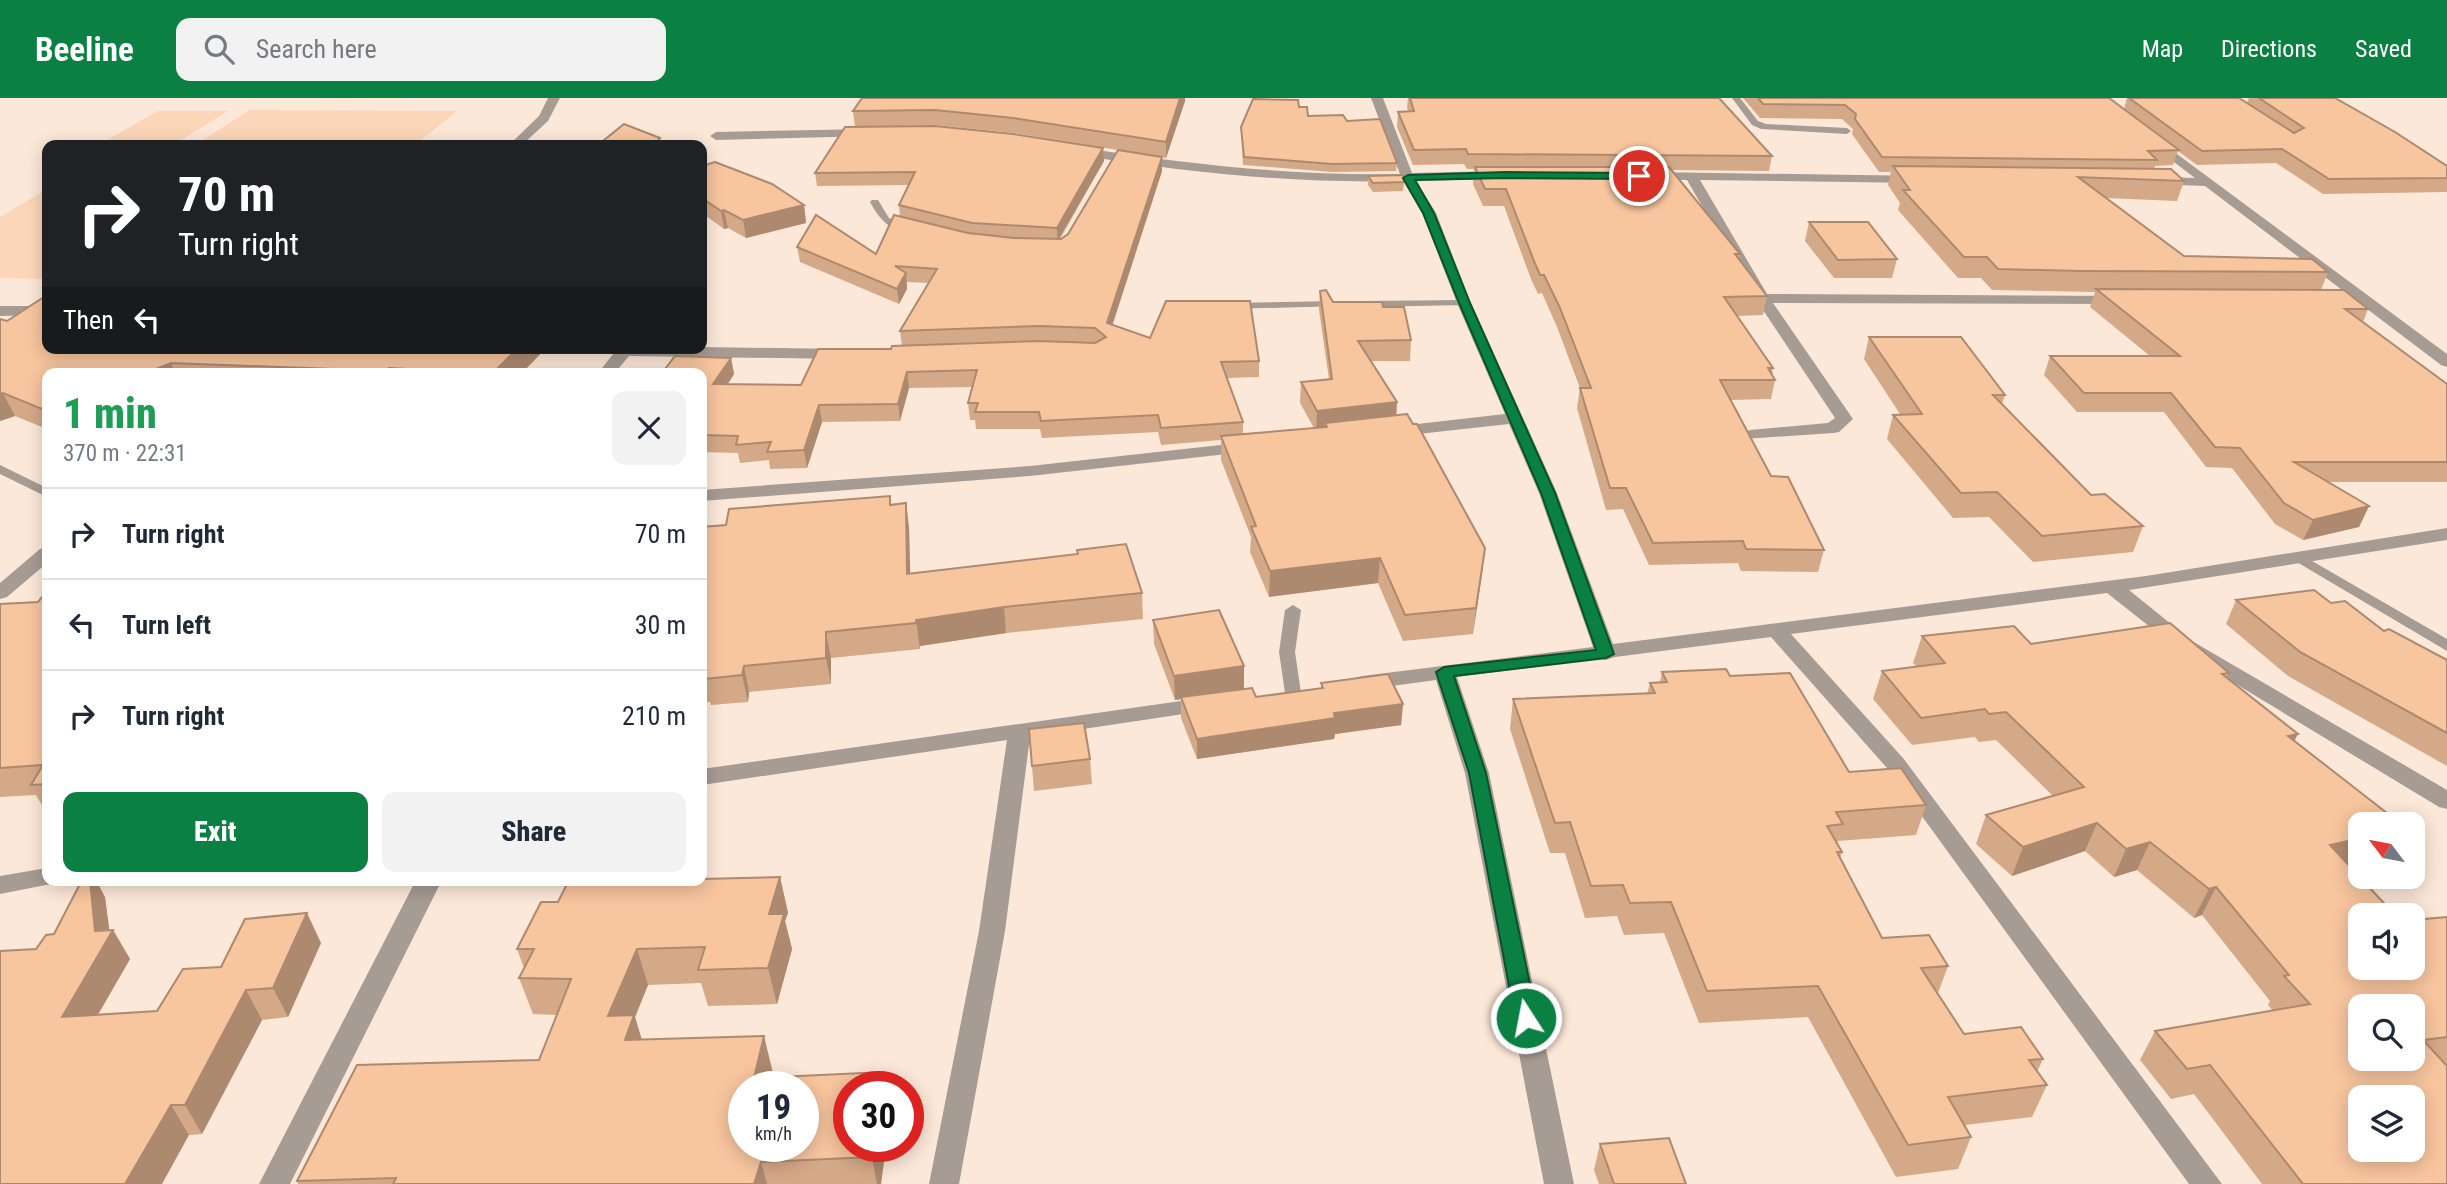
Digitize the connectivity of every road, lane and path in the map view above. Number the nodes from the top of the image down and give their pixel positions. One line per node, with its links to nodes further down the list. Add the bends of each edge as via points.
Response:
1 (554, 98): 8 (street, via 533,131)
2 (1377, 98): 13 (street)
3 (1736, 98): 4 (lane, via 1755,123 1764,127)
4 (1847, 131)
5 (2141, 131): 16 (street)
6 (881, 133): 7 (street)
7 (716, 136)
8 (521, 140)
9 (1064, 149): 13 (street, via 1111,162 1332,179)
10 (1519, 175): 13 (street)
11 (1639, 176): 12 (street)
12 (1692, 177): 14 (street); 19 (street)
13 (1408, 178): 23 (street, via 1429,213)
14 (1940, 180)
15 (2141, 181): 16 (street)
16 (2208, 182): 22 (street)
17 (875, 202): 18 (lane, via 885,220)
18 (924, 235)
19 (1762, 299): 20 (street); 34 (street, via 1844,419 1833,428)
20 (2138, 300)
21 (2337, 301): 22 (street)
22 (2363, 301): 30 (street)
23 (1464, 303): 24 (lane); 32 (street)
24 (1222, 306)
25 (0, 311): 26 (street)
26 (42, 311)
27 (707, 351): 29 (street)
28 (622, 354): 31 (street)
29 (854, 354)
30 (2447, 362)
31 (610, 368)
32 (1514, 418): 33 (street); 47 (street, via 1548,493)
33 (1376, 433)
34 (1750, 435)
35 (1265, 445): 38 (street, via 1030,471)
36 (0, 469): 37 (lane)
37 (42, 490)
38 (707, 496)
39 (2445, 536): 40 (street)
40 (2300, 558): 42 (street); 46 (lane)
41 (42, 561): 43 (street)
42 (2112, 587): 45 (street); 55 (street, via 2185,645)
43 (0, 593)
44 (1293, 610): 51 (lane)
45 (1776, 630): 47 (street); 62 (street, via 1895,763)
46 (2447, 646)
47 (1606, 654): 48 (street)
48 (1444, 672): 49 (street); 61 (street, via 1478,773)
49 (1348, 685)
50 (1320, 689): 51 (street)
51 (1286, 694)
52 (1224, 702): 53 (street)
53 (1020, 730): 54 (street); 60 (street, via 992,931)
54 (707, 776)
55 (2447, 801)
56 (42, 878): 57 (street)
57 (0, 885)
58 (426, 886): 59 (street)
59 (274, 1184)
60 (944, 1184)
61 (1559, 1184)
62 (2207, 1184)

